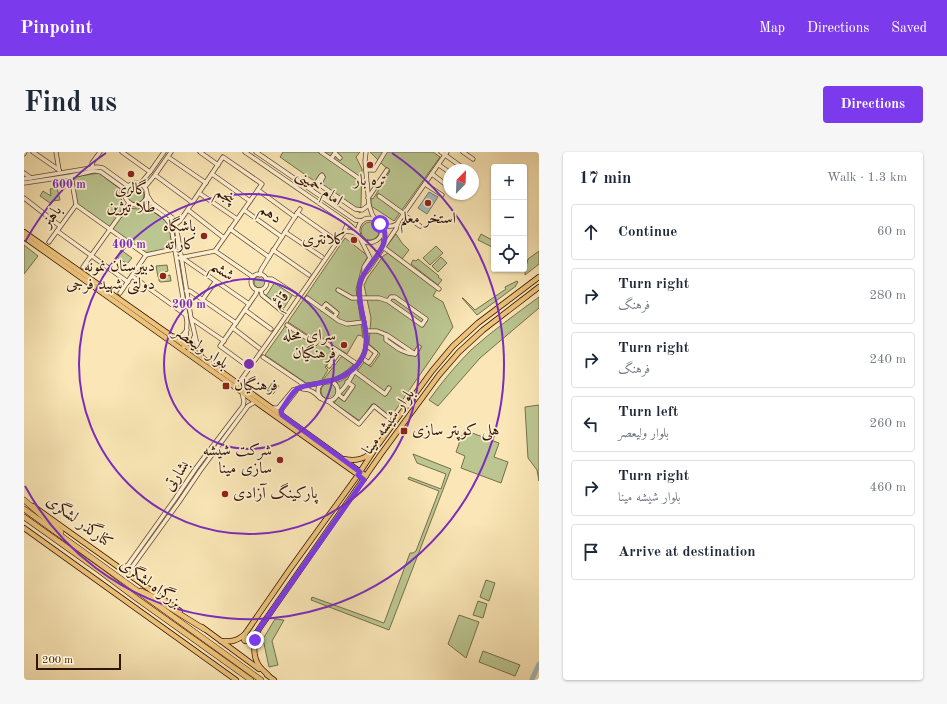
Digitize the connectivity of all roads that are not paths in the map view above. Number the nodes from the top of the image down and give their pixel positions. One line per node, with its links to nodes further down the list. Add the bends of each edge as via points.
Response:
1 (33, 152): 27 (street)
2 (56, 152): 27 (street)
3 (99, 152): 24 (street, via 92,163)
4 (122, 152): 28 (street)
5 (163, 152): 28 (street)
6 (171, 152): 16 (street)
7 (200, 152): 21 (street)
8 (245, 152): 65 (street, امام خمینی)
9 (256, 152): 64 (street, امام خمینی, via 349,216 358,221)
10 (321, 152): 18 (street)
11 (366, 152): 25 (street)
12 (386, 152): 25 (street, via 374,170)
13 (441, 152): 15 (street)
14 (463, 152): 19 (street)
15 (446, 154): 20 (street); 22 (street)
16 (168, 157): 32 (street); 39 (street)
17 (340, 158): 18 (street, via 335,153)
18 (331, 159): 41 (street)
19 (473, 159)
20 (458, 164)
21 (218, 165): 30 (street); 45 (street, via 223,157 262,184)
22 (439, 165): 23 (street); 31 (street)
23 (443, 168)
24 (93, 169): 27 (street); 33 (street); 44 (street, via 103,168)
25 (366, 170): 41 (street)
26 (387, 170): 51 (street)
27 (60, 172): 35 (street)
28 (150, 172): 40 (street)
29 (24, 173): 35 (street)
30 (212, 174): 39 (street); 52 (street)
31 (432, 174): 37 (street); 42 (street)
32 (155, 175): 43 (street); 54 (street)
33 (71, 176): 38 (street); 56 (street)
34 (323, 177): 57 (street, via 320,184 355,209)
35 (31, 178): 36 (street)
36 (24, 179)
37 (443, 182)
38 (24, 183)
39 (206, 183): 46 (street)
40 (140, 184): 43 (street); 44 (street, via 134,183)
41 (367, 184): 51 (street)
42 (425, 184): 47 (street); 62 (street)
43 (145, 187): 48 (street)
44 (127, 188): 53 (street, via 125,195)
45 (258, 190): 52 (street); 61 (street)
46 (199, 193): 54 (street); 63 (street, پنجم)
47 (442, 195)
48 (147, 196): 55 (street); 69 (street, via 152,203 174,219)
49 (379, 196): 62 (street)
50 (24, 198): 68 (street)
51 (368, 198): 57 (street)
52 (250, 201): 60 (street)
53 (129, 203): 55 (street); 71 (street)
54 (192, 203): 59 (street)
55 (142, 204): 69 (street)
56 (76, 205): 68 (street, باهنر); 71 (street)
57 (369, 207): 64 (street); 66 (street, via 372,216)
58 (300, 209): 61 (street)
59 (188, 210): 69 (street); 80 (street)
60 (244, 210): 63 (street); 79 (street, دهم)
61 (296, 215): 75 (street); 81 (street)
62 (404, 215): 67 (street); 70 (street)
63 (237, 219): 72 (street)
64 (364, 220): 66 (street); 77 (street, via 359,225)
65 (345, 221): 76 (street, via 347,225); 77 (street, امام خمینی)
66 (378, 222): 67 (street, via 391,227); 77 (street, via 382,233 377,240 369,243); 83 (street, via 384,233)
67 (398, 222): 83 (street, via 396,229)
68 (60, 226): 73 (street, باهنر)
69 (173, 226): 84 (street); 89 (street)
70 (420, 226)
71 (110, 230): 87 (street); 88 (street)
72 (230, 230): 80 (street); 90 (street)
73 (56, 231): 82 (street, باهنر); 88 (street)
74 (24, 232): 130 (main road, بلوار ولیعصر)
75 (285, 232): 79 (street); 91 (street)
76 (344, 232): 77 (street); 148 (street, قائم)
77 (358, 235): 93 (street)
78 (24, 237): 135 (main road, بلوار ولیعصر)
79 (282, 237): 85 (street)
80 (224, 238): 86 (street)
81 (334, 239)
82 (48, 242)
83 (382, 247): 94 (street); 106 (street)
84 (174, 249): 87 (street); 92 (street)
85 (273, 250): 90 (street); 98 (street)
86 (215, 251): 89 (street); 101 (street)
87 (146, 255): 99 (street)
88 (92, 256): 95 (street); 103 (street)
89 (181, 257): 92 (street); 104 (street, ششم); 110 (street)
90 (269, 257): 97 (street)
91 (322, 257)
92 (176, 258): 120 (street)
93 (370, 258): 94 (street); 96 (street, via 364,267)
94 (374, 260): 96 (street)
95 (83, 267)
96 (364, 273): 114 (street, via 360,281)
97 (260, 275): 101 (street); 102 (street)
98 (309, 275)
99 (132, 276): 103 (street); 120 (street)
100 (539, 277): 136 (main road, بلوار شیشه مینا, via 478,323)
101 (253, 278): 107 (street, via 251,282)
102 (266, 279): 108 (street, via 266,286); 112 (street, via 272,279)
103 (128, 282): 111 (street)
104 (215, 282): 115 (street); 117 (street, ششم)
105 (539, 287): 138 (main road, بلوار شیشه مینا, via 483,330)
106 (439, 289)
107 (256, 290): 108 (street); 117 (street)
108 (261, 290): 119 (street, via 262,295)
109 (338, 290): 114 (street, via 352,298)
110 (186, 291): 115 (street); 121 (street)
111 (120, 293)
112 (295, 294)
113 (307, 298): 122 (street, via 322,308 326,304 338,312 334,317 339,321 347,324)
114 (359, 298): 116 (street, via 379,298); 122 (street)
115 (203, 299): 123 (street)
116 (388, 301): 116 (street, via 422,325 426,319 395,297)
117 (249, 304): 118 (street)
118 (245, 310): 123 (street); 126 (street)
119 (283, 312)
120 (186, 315): 121 (street); 128 (street)
121 (191, 318): 127 (street); 131 (street)
122 (364, 322): 129 (street)
123 (236, 323): 125 (street)
124 (287, 325): 137 (street, via 313,342 317,337)
125 (233, 328): 131 (street); 134 (street)
126 (271, 329)
127 (194, 330): 128 (street, via 192,335); 135 (street, via 194,338); 140 (street)
128 (187, 331): 130 (street, via 180,337); 135 (street)
129 (365, 331): 132 (street); 133 (street, via 377,331 386,335 386,340 410,354 415,354)
130 (172, 336): 135 (main road, بلوار ولیعصر)
131 (224, 341): 143 (street, via 220,346)
132 (366, 345): 141 (street); 141 (street, via 376,353 369,363)
133 (419, 347)
134 (259, 348)
135 (186, 349): 140 (main road, بلوار ولیعصر); 152 (main road, بلوار ولیعصر)
136 (451, 349): 138 (main road); 161 (main road, بلوار شیشه مینا)
137 (339, 352): 142 (street); 144 (street)
138 (457, 354): 164 (main road, بلوار شیشه مینا, via 395,434)
139 (263, 357): 149 (street)
140 (202, 358): 148 (main road, بلوار ولیعصر)
141 (362, 358): 142 (street)
142 (357, 364): 145 (street); 146 (street, via 348,374)
143 (246, 365)
144 (328, 366)
145 (354, 371): 147 (street); 150 (street, via 385,394)
146 (326, 382): 149 (street); 153 (street, via 336,385); 154 (street, via 321,385 319,391)
147 (347, 382): 153 (street); 153 (street, via 353,386 344,399)
148 (238, 384): 158 (main road, بلوار ولیعصر)
149 (306, 386): 151 (street)
150 (389, 388)
151 (298, 389): 154 (street, via 308,389); 157 (street, via 293,390)
152 (242, 393): 156 (main road, بلوار ولیعصر); 166 (street, بشارتی, via 243,406 196,468)
153 (338, 394): 155 (street, via 334,400)
154 (322, 399): 155 (street)
155 (328, 401): 160 (street, via 360,424 374,406)
156 (255, 402): 158 (main road, بلوار ولیعصر); 166 (street, بشارتی, via 248,406)
157 (281, 408): 158 (street); 159 (street)
158 (272, 410): 159 (main road, بلوار ولیعصر)
159 (281, 417): 162 (main road, بلوار ولیعصر); 163 (main road, بلوار ولیعصر)
160 (389, 418)
161 (375, 449): 162 (main road, via 360,460); 163 (main road, بلوار شیشه مینا)
162 (342, 459): 163 (main road, بلوار ولیعصر)
163 (359, 474): 164 (main road, بلوار ولیعصر); 177 (main road, بلوار شیشه مینا)
164 (365, 478): 176 (main road, بلوار شیشه مینا)
165 (24, 500): 170 (highway); 172 (main road, کنارگذر لشگری)
166 (177, 501): 171 (street, بشارتی)
167 (24, 509): 170 (highway, بزرگراه لشگری)
168 (24, 517): 181 (highway, بزرگراه لشگری)
169 (24, 528): 180 (main road)
170 (71, 543): 174 (highway, بزرگراه لشگری)
171 (130, 566): 172 (street, بشارتی); 173 (street)
172 (121, 569): 173 (main road, کنارگذر لشگری)
173 (132, 577): 175 (main road, کنارگذر لشگری)
174 (125, 582): 175 (highway); 182 (highway, بزرگراه لشگری)
175 (204, 628): 178 (main road, کنارگذر لشگری)
176 (259, 629): 177 (main road, via 248,641 244,640); 179 (main road, بلوار شیشه مینا, via 255,643 256,658 258,665)
177 (245, 634): 178 (main road, via 236,640)
178 (221, 641): 179 (main road, کنارگذر لشگری)
179 (269, 676): 183 (main road, کنارگذر لشگری)
180 (236, 680)
181 (251, 680)
182 (261, 680)
183 (274, 680)

